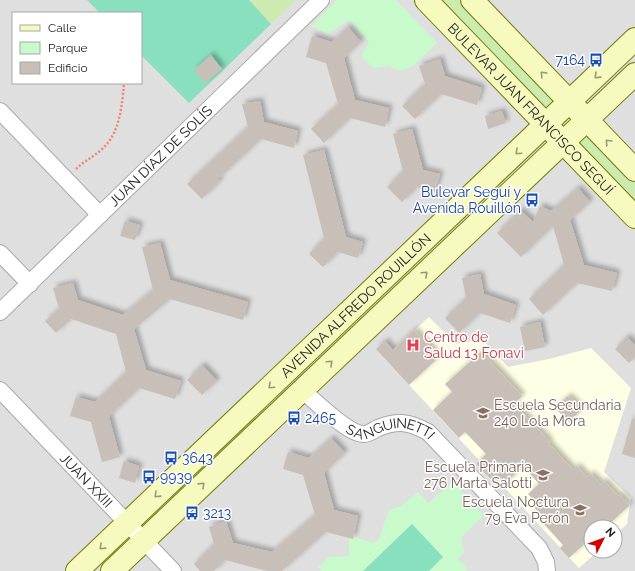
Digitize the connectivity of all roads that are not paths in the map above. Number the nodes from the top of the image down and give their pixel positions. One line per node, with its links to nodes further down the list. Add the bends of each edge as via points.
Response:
1 (320, 0): 12 (street, JUAN DÍAZ DE SOLÍS)
2 (426, 0): 9 (street, BULEVAR JUAN FRANCISCO SEGUÍ)
3 (472, 0): 6 (street, one-way to 3)
4 (635, 39): 6 (street, AVENIDA ALFREDO ROUILLÓN, one-way to 6)
5 (635, 74): 8 (street, AVENIDA ALFREDO ROUILLÓN)
6 (570, 102): 8 (street); 9 (street, AVENIDA ALFREDO ROUILLÓN)
7 (0, 111): 12 (street)
8 (588, 120): 10 (street, AVENIDA ALFREDO ROUILLÓN); 11 (street, one-way to 8)
9 (546, 125): 10 (street, BULEVAR JUAN FRANCISCO SEGUÍ); 19 (street, AVENIDA ALFREDO ROUILLÓN, one-way to 19)
10 (564, 143): 13 (street, BULEVAR JUAN FRANCISCO SEGUÍ); 18 (street, AVENIDA ALFREDO ROUILLÓN, one-way to 10)
11 (635, 170)
12 (100, 215): 15 (street, JUAN DÍAZ DE SOLÍS)
13 (635, 217)
14 (0, 253): 15 (street)
15 (30, 284): 16 (street, JUAN DÍAZ DE SOLÍS)
16 (0, 312)
17 (0, 390): 19 (street, JUAN XXIII)
18 (302, 390): 20 (street, AVENIDA ALFREDO ROUILLÓN, one-way to 18); 24 (street, SANGUINETTI, via 351,430 364,434 396,423 413,424 428,432 539,548 546,562)
19 (127, 523): 20 (street, JUAN XXIII); 21 (street, AVENIDA ALFREDO ROUILLÓN, one-way to 21)
20 (144, 540): 22 (street, AVENIDA ALFREDO ROUILLÓN); 23 (street, JUAN XXIII)
21 (77, 571)
22 (112, 571)
23 (173, 571)
24 (547, 571)

